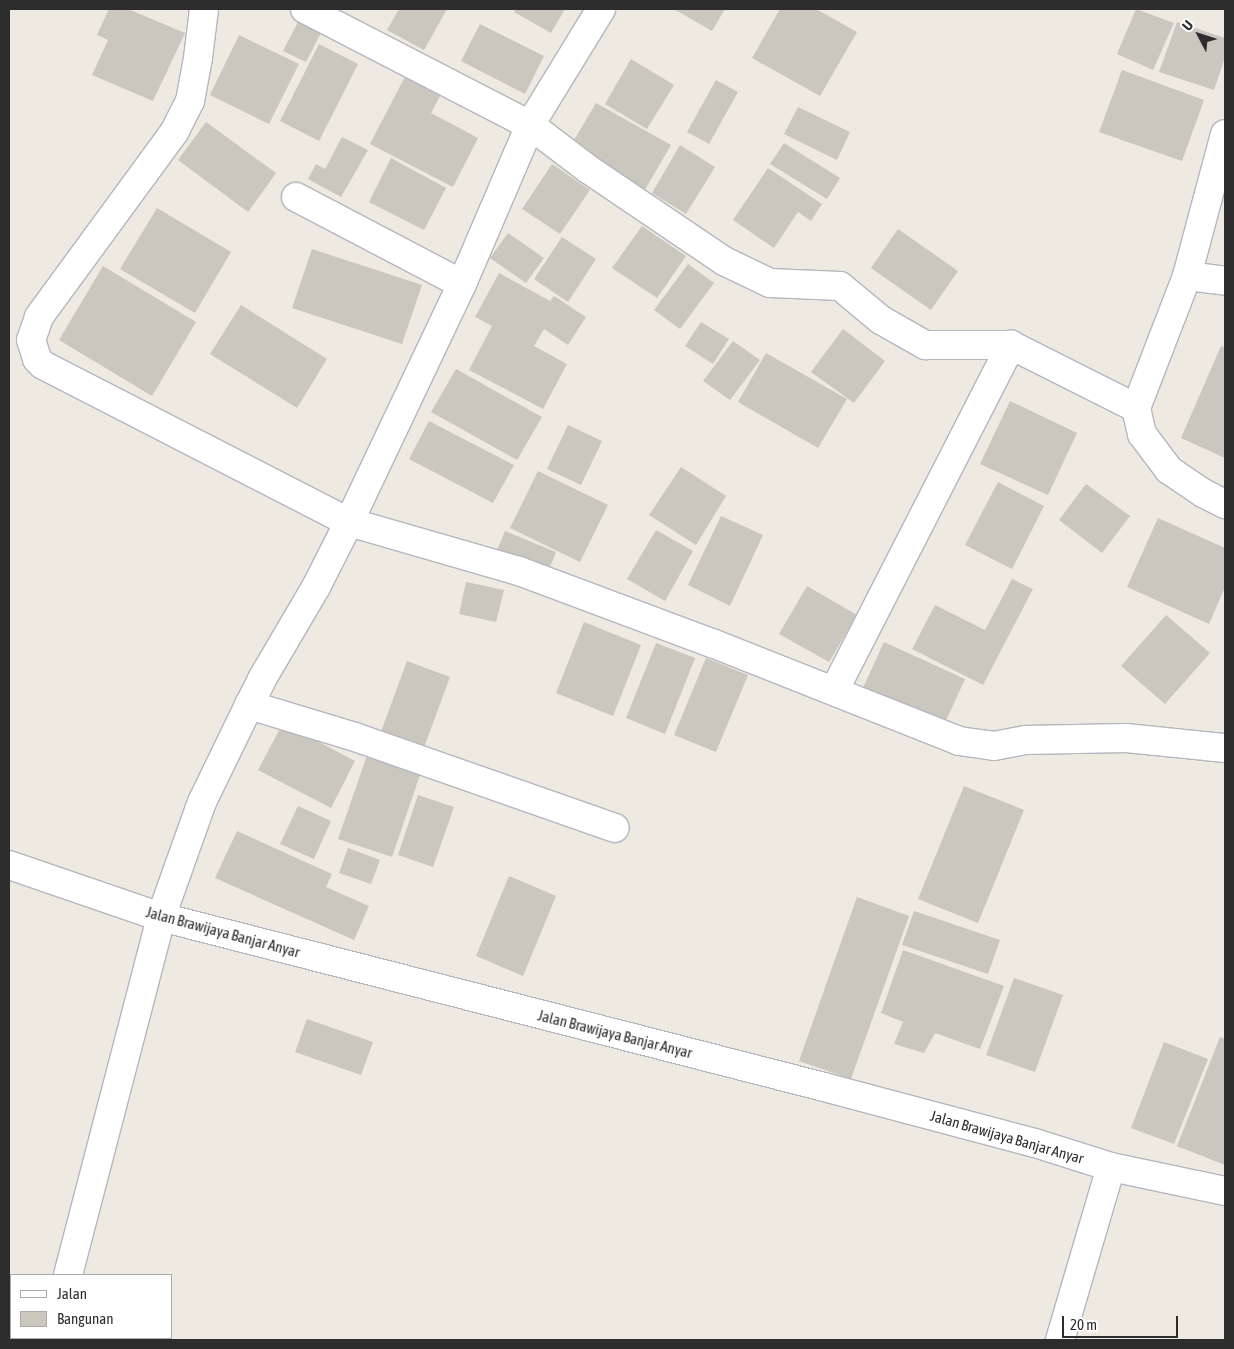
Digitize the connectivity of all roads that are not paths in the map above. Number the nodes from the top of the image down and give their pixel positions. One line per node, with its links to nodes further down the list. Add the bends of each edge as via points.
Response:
1 (204, 9): 13 (street, via 190,101 175,132 39,317 31,340 32,349 43,365)
2 (305, 9): 4 (street)
3 (601, 9): 4 (street)
4 (530, 125): 9 (street); 10 (street, via 588,169 724,261 770,283 840,286 881,320 924,345)
5 (1225, 134): 7 (street)
6 (296, 197): 9 (street)
7 (1187, 276): 8 (street); 11 (street)
8 (1225, 282)
9 (462, 284): 13 (street)
10 (1012, 345): 11 (street); 14 (street)
11 (1136, 408): 12 (street, via 1142,434 1170,470)
12 (1225, 504)
13 (349, 522): 14 (street, via 519,571); 15 (street)
14 (834, 691): 16 (street, via 959,741 994,746 1025,740 1126,738)
15 (249, 705): 17 (street, via 355,737); 19 (street, via 202,802)
16 (1225, 748)
17 (615, 828)
18 (9, 865): 19 (street, Jalan Brawijaya Banjar Anyar)
19 (161, 917): 20 (street, Jalan Brawijaya Banjar Anyar, via 834,1090 1035,1143); 22 (street)
20 (1111, 1167): 21 (street, Jalan Brawijaya Banjar Anyar); 23 (street)
21 (1225, 1191)
22 (68, 1274)
23 (1060, 1340)

